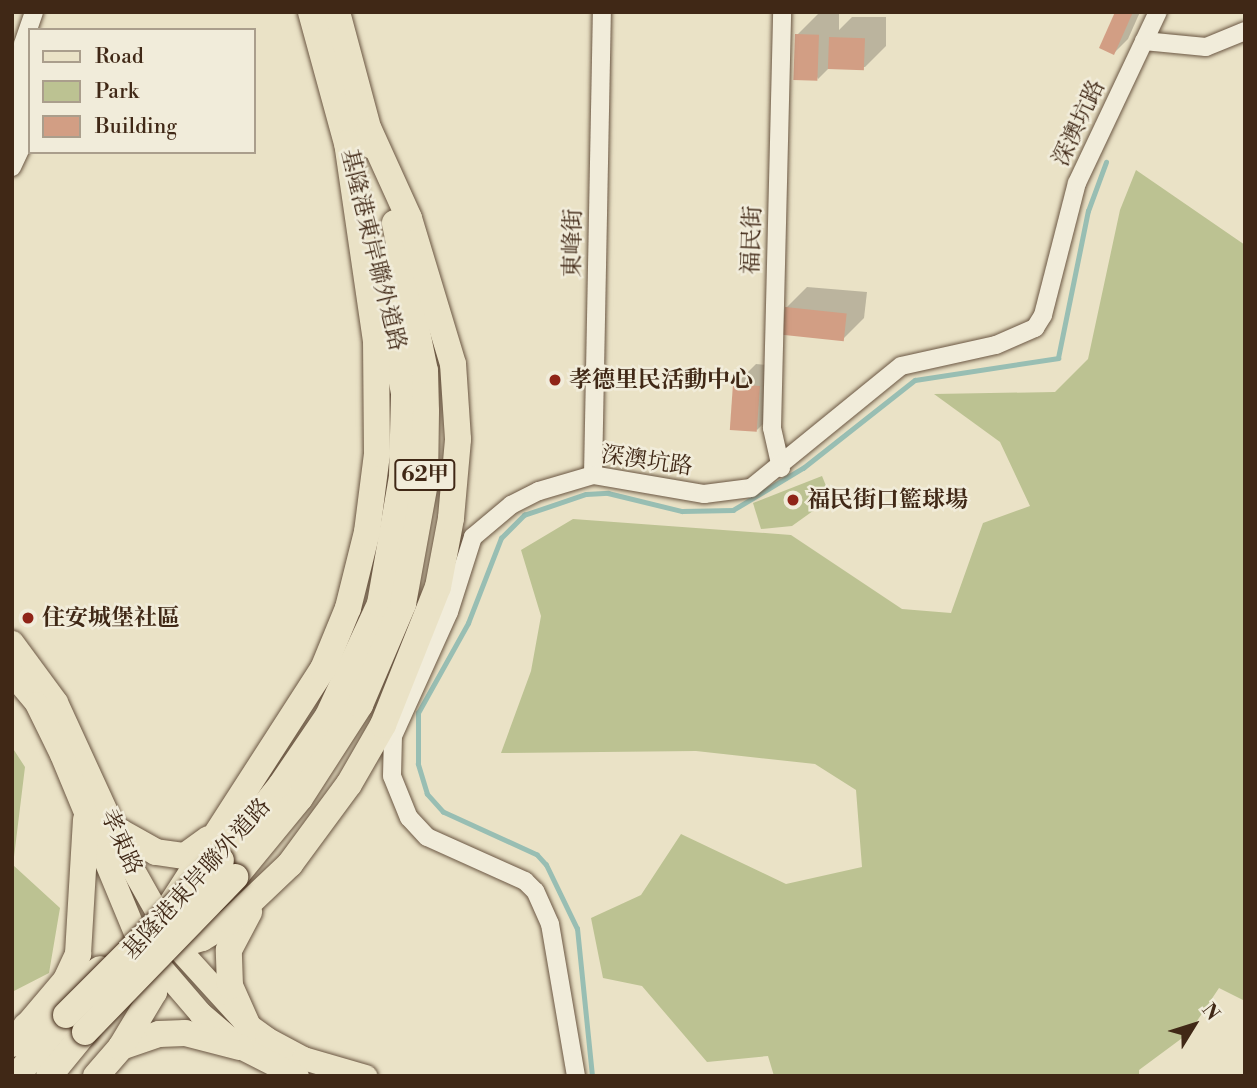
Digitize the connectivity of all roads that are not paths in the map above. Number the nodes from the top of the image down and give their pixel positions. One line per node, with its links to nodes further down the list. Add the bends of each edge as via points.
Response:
1 (311, 12): 9 (highway, 基隆港東岸聯外道路 / 62甲)
2 (337, 12): 9 (highway, 基隆港東岸聯外道路 / 62甲)
3 (603, 12): 12 (street, 東峰街)
4 (782, 12): 11 (street, 福民街, via 772,428)
5 (1158, 12): 8 (street, 深澳坑路)
6 (28, 29): 10 (street, via 23,44 22,146)
7 (1245, 31): 8 (street, via 1206,47)
8 (1144, 41): 11 (street, 深澳坑路, via 1077,184 1043,315 1035,328 996,345 901,366)
9 (358, 136): 15 (highway, via 376,341 377,454 367,532 348,608 323,669); 18 (highway, via 409,218 453,364 458,439 451,518 438,587 383,725); 20 (highway, 基隆港東岸聯外道路 / 62甲, bridge, via 399,240 425,372 425,483 403,604 360,705 228,868)
10 (12, 167)
11 (781, 468): 12 (street, 深澳坑路, via 751,488 729,494)
12 (593, 475): 29 (street, 深澳坑路, via 539,491 511,505 473,537 449,612 400,717 390,754 398,796 427,837 524,881 535,891 550,924)
13 (12, 642): 17 (main road, 孝東路, via 56,702)
14 (12, 674): 16 (main road, 孝東路, via 36,703)
15 (235, 804): 17 (highway, via 213,834 185,856 156,852); 19 (highway)
16 (86, 820): 19 (main road, 孝東路); 21 (highway, via 78,954 66,980)
17 (117, 830): 19 (main road, 孝東路)
18 (290, 864): 19 (highway, via 216,932); 22 (highway, via 249,912 229,950 230,986)
19 (158, 945): 21 (highway, via 121,951); 22 (main road, 孝東路, via 200,1013); 23 (highway, via 154,992)
20 (76, 1024): 24 (highway, 基隆港東岸聯外道路 / 62甲); 25 (highway, 基隆港東岸聯外道路 / 62甲)
21 (19, 1035)
22 (243, 1035): 23 (highway, via 159,1034); 27 (main road, 孝東路); 28 (main road, 孝東路)
23 (121, 1047): 26 (highway)
24 (17, 1076)
25 (49, 1076)
26 (96, 1076)
27 (296, 1076)
28 (365, 1076)
29 (576, 1076)

